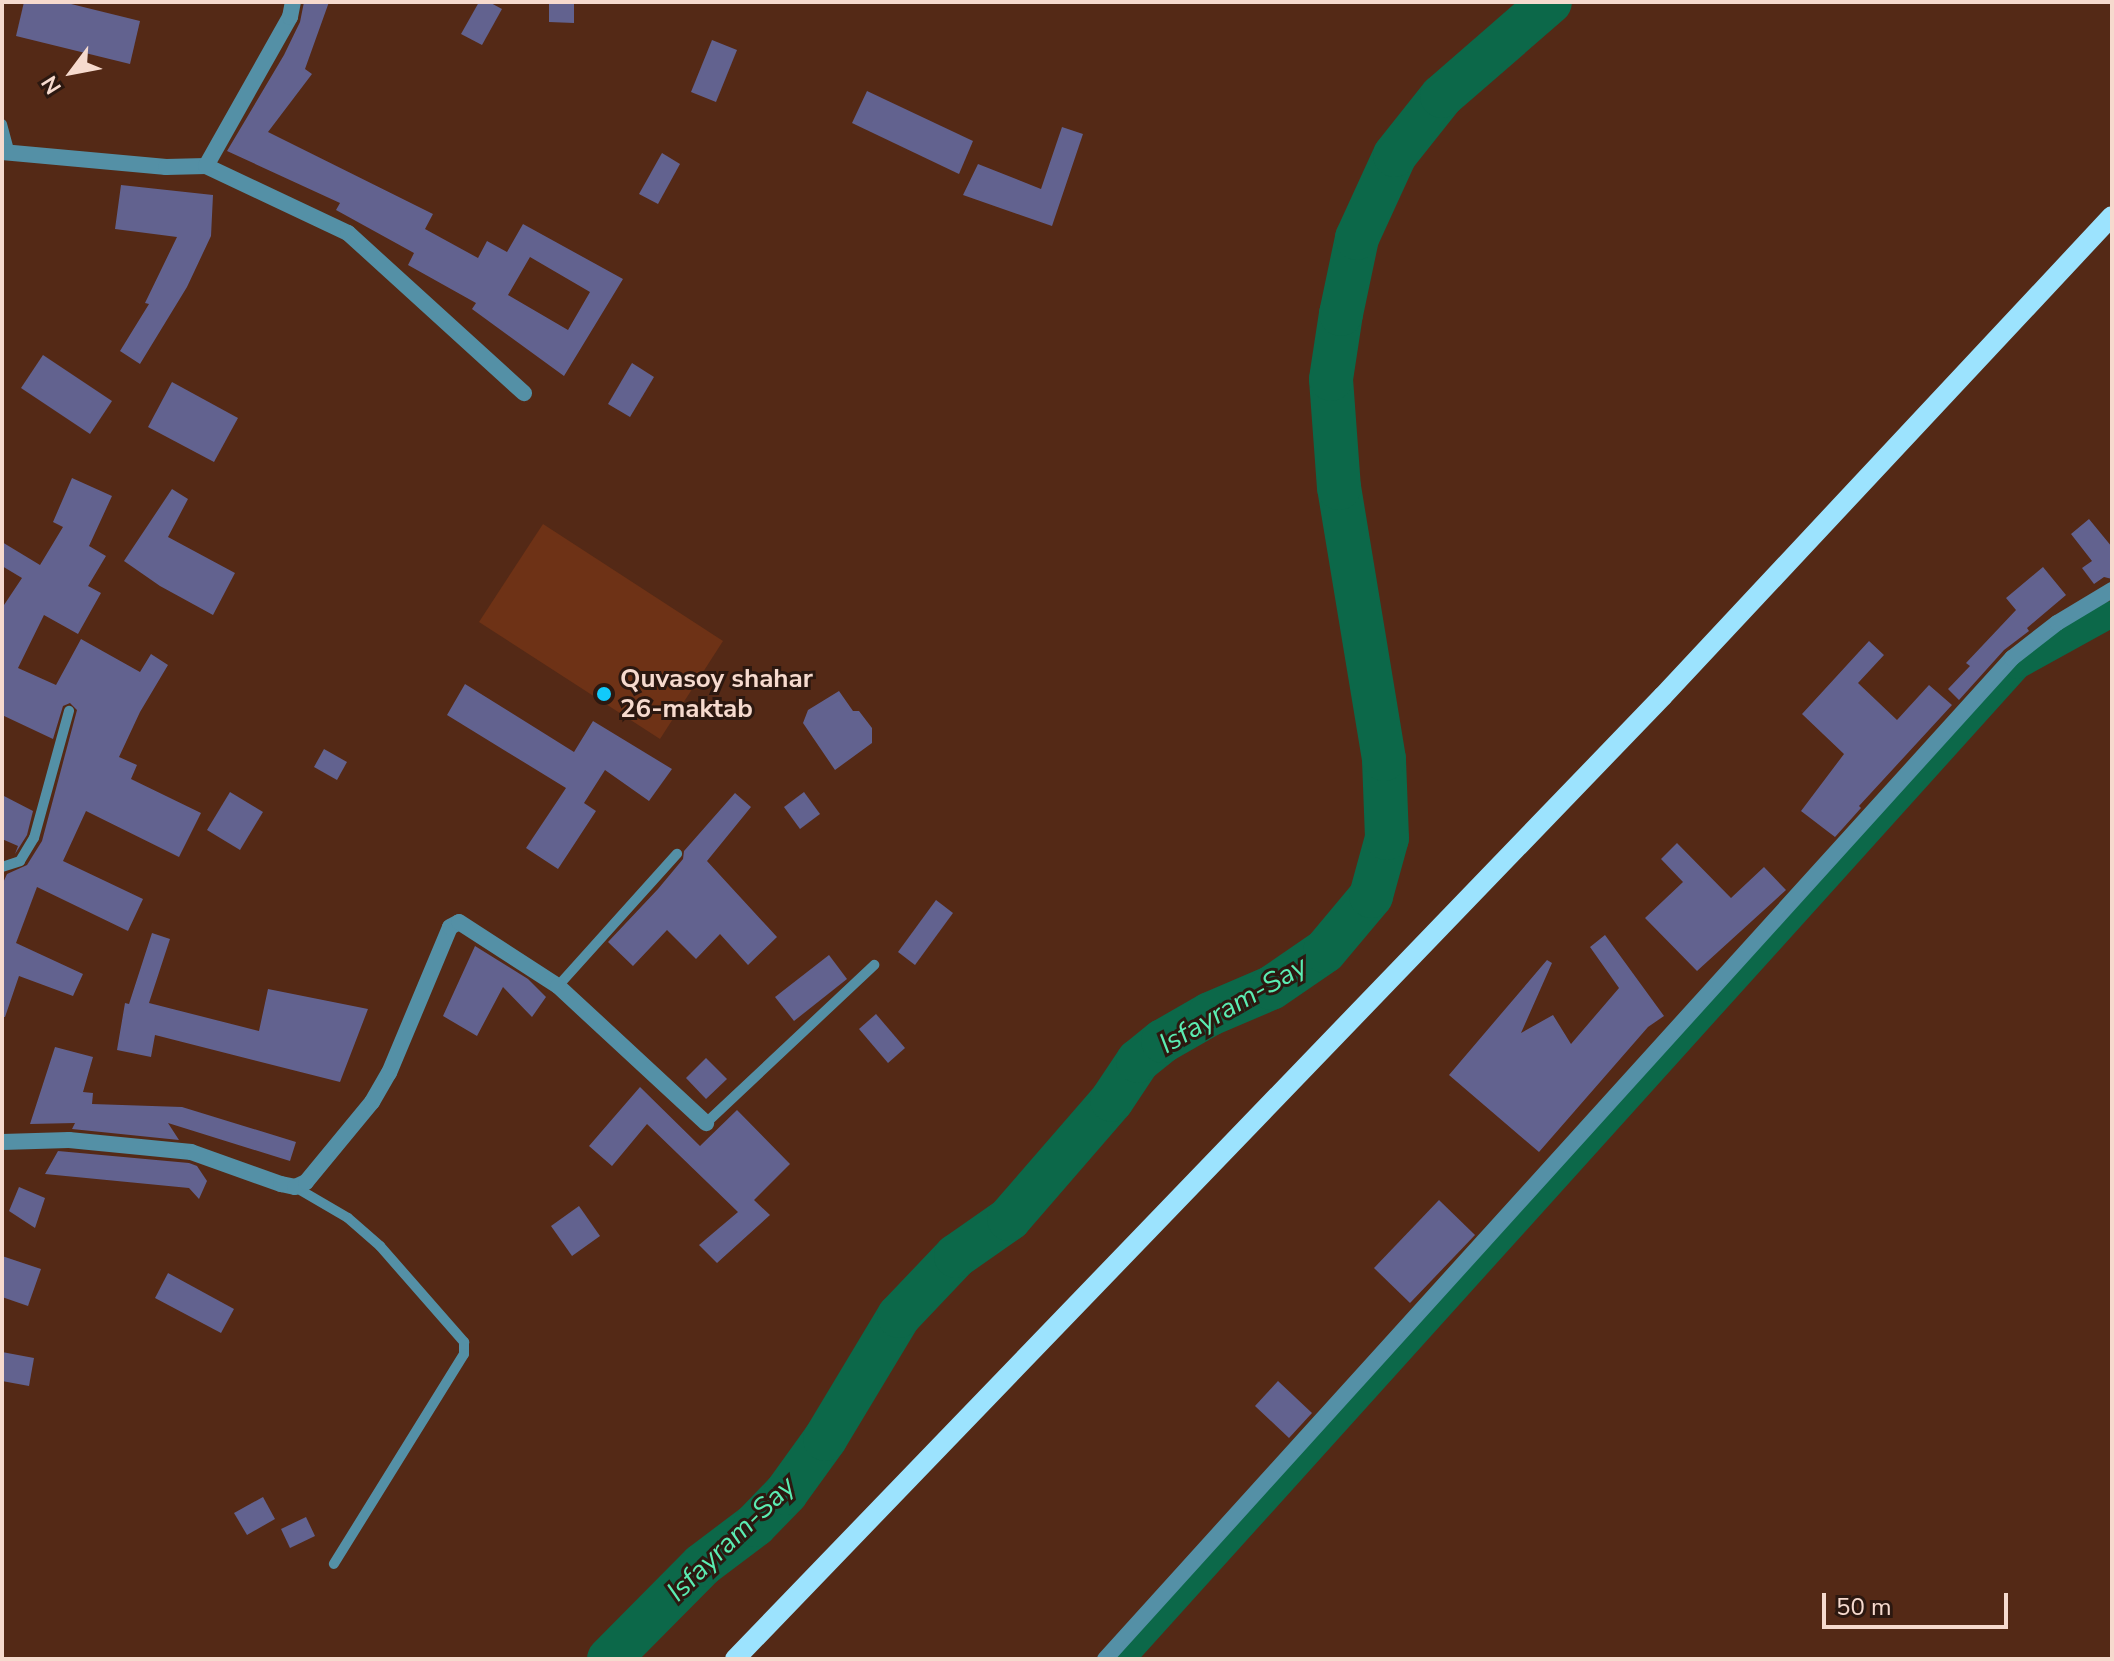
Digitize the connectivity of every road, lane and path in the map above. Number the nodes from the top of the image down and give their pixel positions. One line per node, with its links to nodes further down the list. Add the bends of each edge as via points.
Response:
1 (293, 2): 4 (street, via 290,17)
2 (2, 124): 3 (lane)
3 (6, 153): 4 (street)
4 (206, 166): 6 (street, via 348,233)
5 (2112, 216): 17 (main road, via 1652,708)
6 (524, 393)
7 (2112, 590): 18 (street, via 2012,658)
8 (69, 711): 10 (lane, via 34,838 20,861)
9 (677, 854): 12 (lane)
10 (2, 867)
11 (874, 965): 13 (lane)
12 (558, 986): 13 (street); 15 (street, via 476,930 459,922 450,927 372,1102 320,1167)
13 (706, 1123)
14 (2, 1142): 15 (street, via 69,1140 191,1152)
15 (295, 1187): 16 (lane, via 348,1218 380,1246 464,1342 464,1354)
16 (334, 1564)
17 (735, 1659)
18 (1105, 1659)

